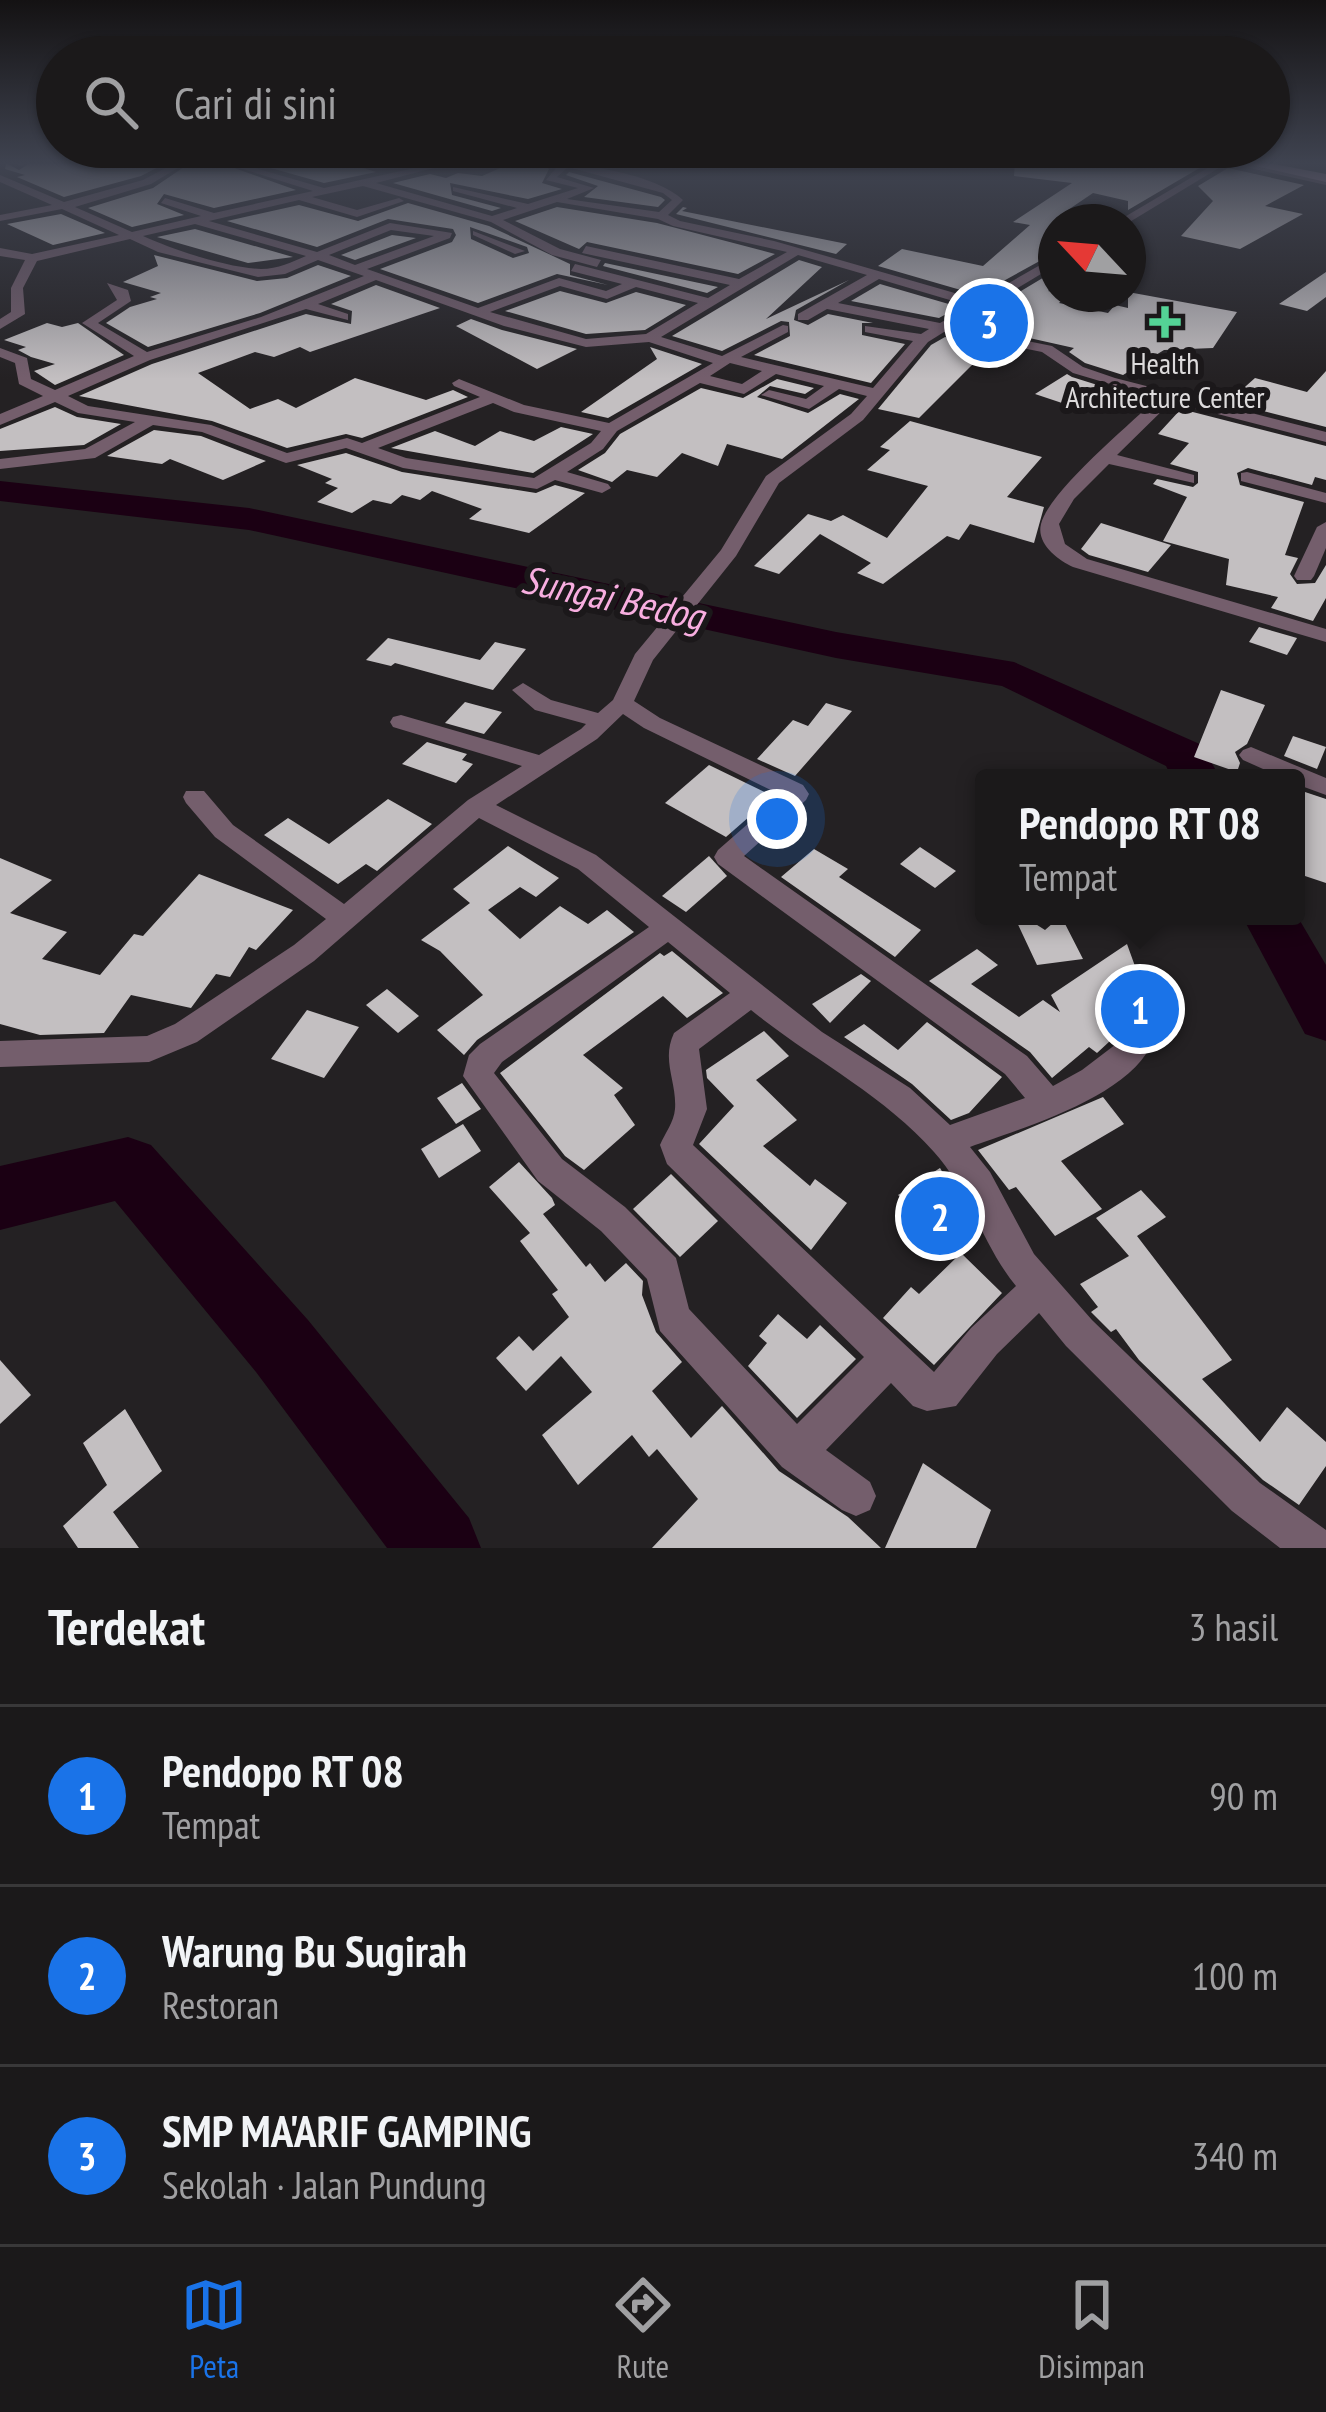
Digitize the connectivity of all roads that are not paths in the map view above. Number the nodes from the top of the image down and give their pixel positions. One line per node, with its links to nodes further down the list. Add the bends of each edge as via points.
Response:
1 (131, 235): 14 (street)
2 (132, 235): 12 (street, via 263,273)
3 (248, 235): 12 (street)
4 (368, 235): 12 (street)
5 (448, 235): 17 (street)
6 (486, 235): 18 (street)
7 (522, 235): 15 (street)
8 (728, 236): 11 (street); 19 (street)
9 (586, 250): 13 (street)
10 (0, 252): 14 (street)
11 (795, 252): 22 (street); 25 (street)
12 (320, 256): 17 (street)
13 (613, 256): 15 (street); 19 (street)
14 (32, 258): 16 (street); 37 (street, via 17,288 18,314)
15 (597, 263): 18 (street)
16 (0, 266)
17 (358, 268): 21 (street)
18 (581, 270): 24 (street)
19 (675, 270): 25 (street)
20 (1038, 270): 31 (street)
21 (378, 275): 28 (street); 33 (street)
22 (875, 276): 30 (street); 31 (street)
23 (512, 282): 27 (street)
24 (633, 284): 27 (street, via 607,295 561,282); 29 (street)
25 (743, 284): 29 (street)
26 (112, 286): 44 (street, via 124,301 89,323)
27 (537, 290): 33 (street)
28 (306, 298): 32 (street); 35 (street)
29 (709, 302): 41 (street)
30 (824, 304): 34 (street); 38 (street)
31 (977, 304): 38 (street)
32 (286, 312): 36 (street); 44 (street)
33 (478, 312): 41 (street, via 586,344)
34 (803, 316)
35 (343, 317)
36 (316, 323)
37 (0, 325)
38 (941, 326): 42 (street); 52 (street, via 1047,350 1078,370)
39 (783, 328): 45 (street)
40 (870, 329): 42 (street)
41 (649, 338): 45 (street)
42 (923, 339): 50 (street)
43 (0, 352): 53 (street, via 22,361 24,381)
44 (146, 357): 53 (street)
45 (726, 360): 46 (street); 47 (street)
46 (773, 370): 47 (street, via 744,389); 49 (street)
47 (698, 378): 58 (street)
48 (459, 383): 54 (street)
49 (835, 385): 50 (street); 55 (street)
50 (877, 394): 55 (street)
51 (769, 395): 55 (street)
52 (1168, 396): 59 (street); 61 (street)
53 (48, 397): 56 (street); 57 (street)
54 (489, 399): 58 (street); 60 (street)
55 (833, 411): 73 (street, via 772,480)
56 (0, 420)
57 (148, 421): 60 (street, via 206,428 286,458 340,442); 62 (street, via 88,454)
58 (611, 428): 63 (street)
59 (1325, 435)
60 (364, 448): 63 (street, via 403,463 522,483)
61 (1104, 458): 65 (street); 71 (street, via 1050,524 1067,558)
62 (0, 464)
63 (554, 474): 66 (street)
64 (1247, 477): 67 (street)
65 (1188, 478)
66 (602, 488)
67 (1326, 498)
68 (1326, 527): 69 (street)
69 (1320, 556): 70 (street)
70 (1304, 576)
71 (1326, 636)
72 (523, 690): 73 (street, via 543,705)
73 (613, 712): 76 (street); 85 (street, via 794,790 727,857 1016,1065)
74 (401, 722): 76 (street)
75 (1251, 755): 77 (street)
76 (539, 764): 79 (street)
77 (1284, 769)
78 (196, 797): 80 (street, via 224,831)
79 (477, 806): 80 (street); 81 (street, via 587,862)
80 (344, 918): 84 (street, via 236,1001 149,1049)
81 (671, 926): 82 (street); 89 (street, via 491,1053 478,1076 550,1170 663,1270 674,1318)
82 (751, 994): 86 (street); 88 (street, via 686,1042 691,1105 676,1145)
83 (1135, 1047): 85 (street, via 1097,1079)
84 (0, 1054)
85 (1048, 1103): 86 (street)
86 (945, 1141): 87 (street)
87 (1041, 1286): 88 (street, via 937,1395); 91 (street, via 1246,1497)
88 (890, 1357): 89 (street)
89 (796, 1453): 90 (street)
90 (856, 1496)
91 (1315, 1548)

